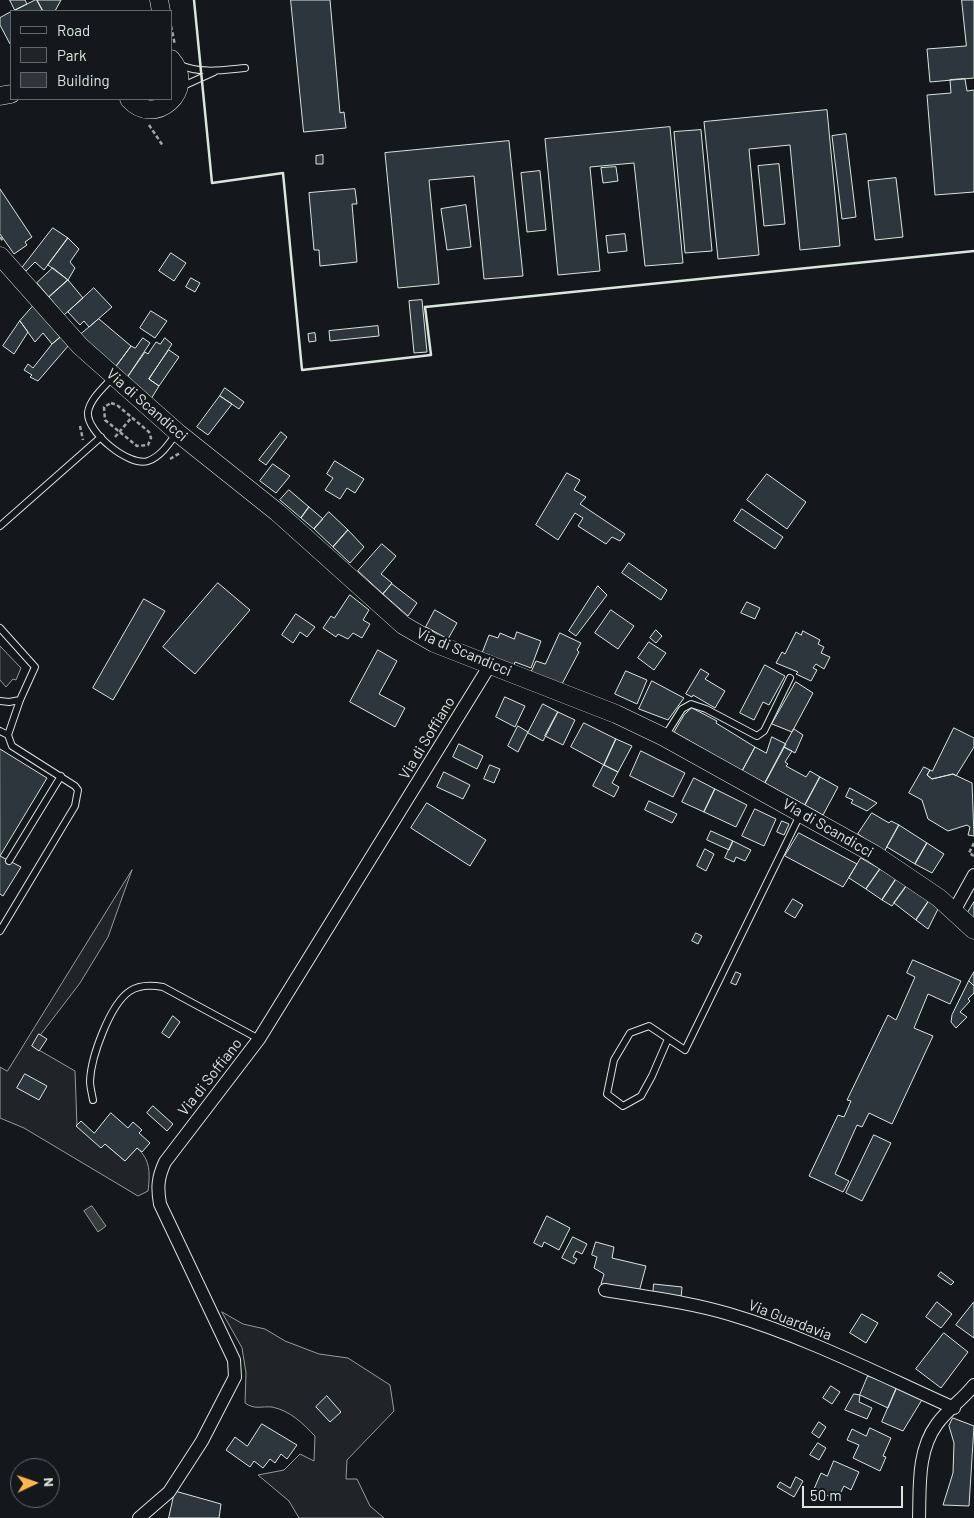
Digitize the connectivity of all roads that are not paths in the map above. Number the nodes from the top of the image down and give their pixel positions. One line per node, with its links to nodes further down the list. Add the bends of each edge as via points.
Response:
1 (174, 55): 3 (lane, via 185,68); 4 (street)
2 (245, 68): 3 (lane)
3 (216, 71): 4 (lane)
4 (179, 88): 5 (street)
5 (172, 98)
6 (130, 100): 7 (street, via 140,107 155,109)
7 (171, 100)
8 (2, 250): 9 (street, Via di Scandicci, via 80,346)
9 (114, 376): 10 (street, Via di Scandicci); 11 (lane, via 88,410 90,425)
10 (178, 432): 11 (lane, via 160,454 141,462 130,460); 14 (street, Via di Scandicci, via 261,498 403,625 428,641)
11 (101, 437): 12 (lane)
12 (0, 526)
13 (0, 628): 16 (lane, via 35,667)
14 (490, 665): 20 (street, Via di Scandicci, via 616,714); 28 (street, Via di Soffiano)
15 (790, 678): 20 (lane, via 764,731 758,736 690,704 682,708)
16 (20, 700): 17 (lane); 19 (lane)
17 (0, 701)
18 (0, 731): 19 (lane)
19 (8, 735): 21 (lane, via 12,746)
20 (664, 737): 22 (street, Via di Scandicci)
21 (60, 776): 23 (lane); 27 (lane, via 78,790 76,806)
22 (802, 812): 25 (street, Via di Scandicci, via 897,868); 29 (lane, via 685,1050)
23 (9, 861)
24 (974, 875): 25 (street)
25 (954, 911): 26 (street, Via di Scandicci)
26 (974, 930)
27 (0, 931)
28 (259, 1039): 30 (lane, via 163,987 148,985 130,991 113,1008 94,1060 90,1082); 34 (street, Via di Soffiano, via 165,1162 157,1183 160,1204 234,1360 235,1377 202,1441 169,1492)
29 (668, 1039): 29 (lane, via 649,1026 630,1032 614,1060 607,1094 623,1106 640,1096)
30 (93, 1100)
31 (605, 1290): 33 (street, Via Guardavia, via 696,1306 772,1328)
32 (974, 1385): 33 (street)
33 (954, 1408): 35 (street, via 937,1424 924,1453 919,1480)
34 (140, 1518)
35 (919, 1518)

